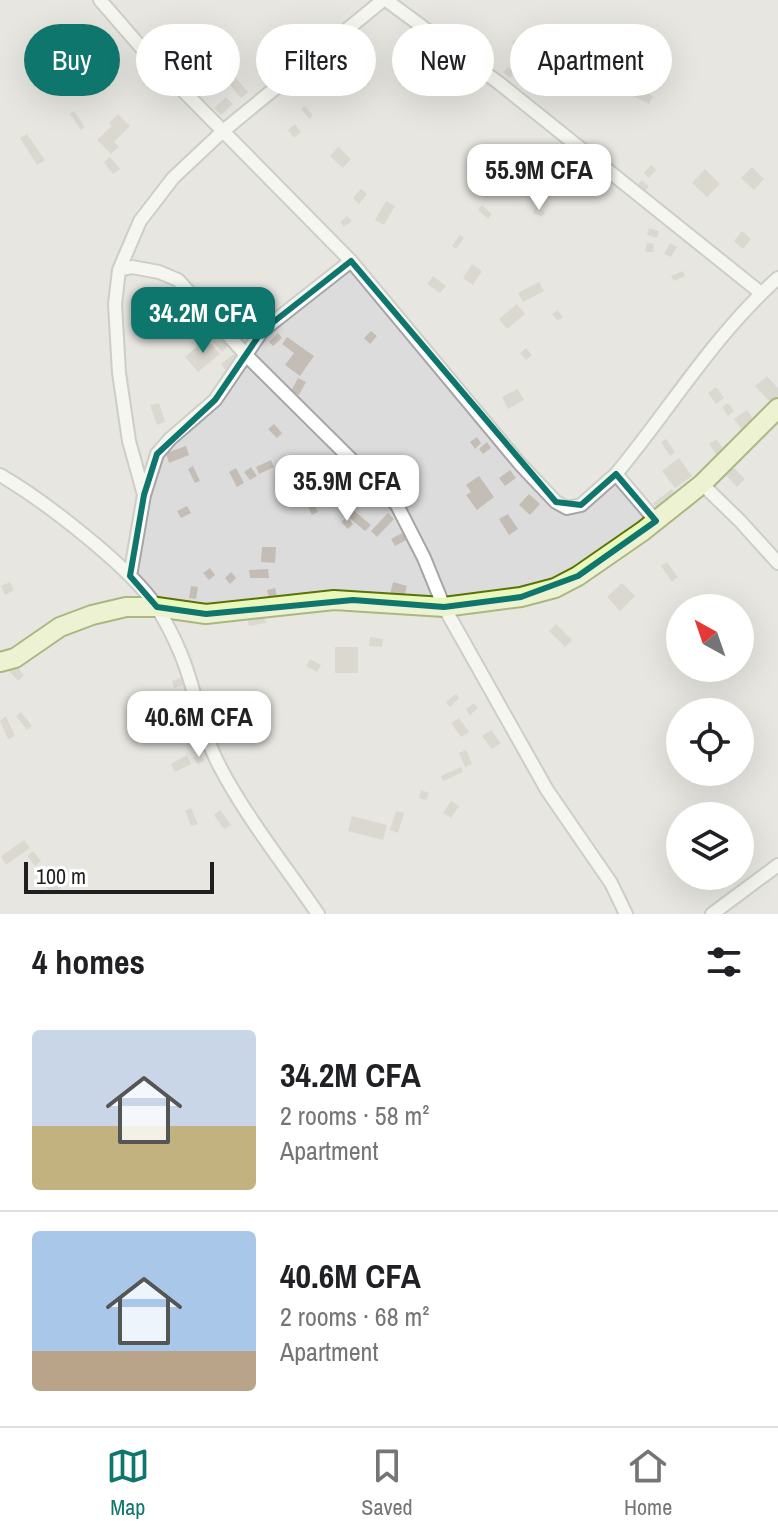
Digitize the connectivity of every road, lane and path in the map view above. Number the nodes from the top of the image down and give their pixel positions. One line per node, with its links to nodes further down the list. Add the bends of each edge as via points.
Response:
1 (100, 0): 3 (street)
2 (385, 0): 3 (street); 7 (street, via 499,83)
3 (223, 131): 4 (street); 5 (street, via 148,210)
4 (351, 261): 8 (street, via 277,317); 10 (street, via 556,502 567,508 581,505)
5 (119, 270): 8 (street, via 132,267 178,280); 13 (street, via 119,373)
6 (778, 278): 7 (street)
7 (761, 293): 10 (street)
8 (247, 356): 13 (street, via 215,400 157,454); 18 (street, via 397,505)
9 (778, 408): 12 (main road)
10 (616, 474): 14 (street)
11 (0, 475): 16 (street)
12 (702, 484): 14 (main road); 15 (street)
13 (144, 495): 16 (street)
14 (656, 521): 18 (main road, via 555,588)
15 (778, 563)
16 (130, 576): 17 (street)
17 (157, 607): 18 (main road, via 206,614 334,600); 19 (main road, via 92,615); 21 (street, via 181,653 219,766)
18 (444, 607): 22 (street, via 547,790 611,883)
19 (0, 662)
20 (778, 865): 23 (street)
21 (318, 914)
22 (626, 914)
23 (712, 914)

